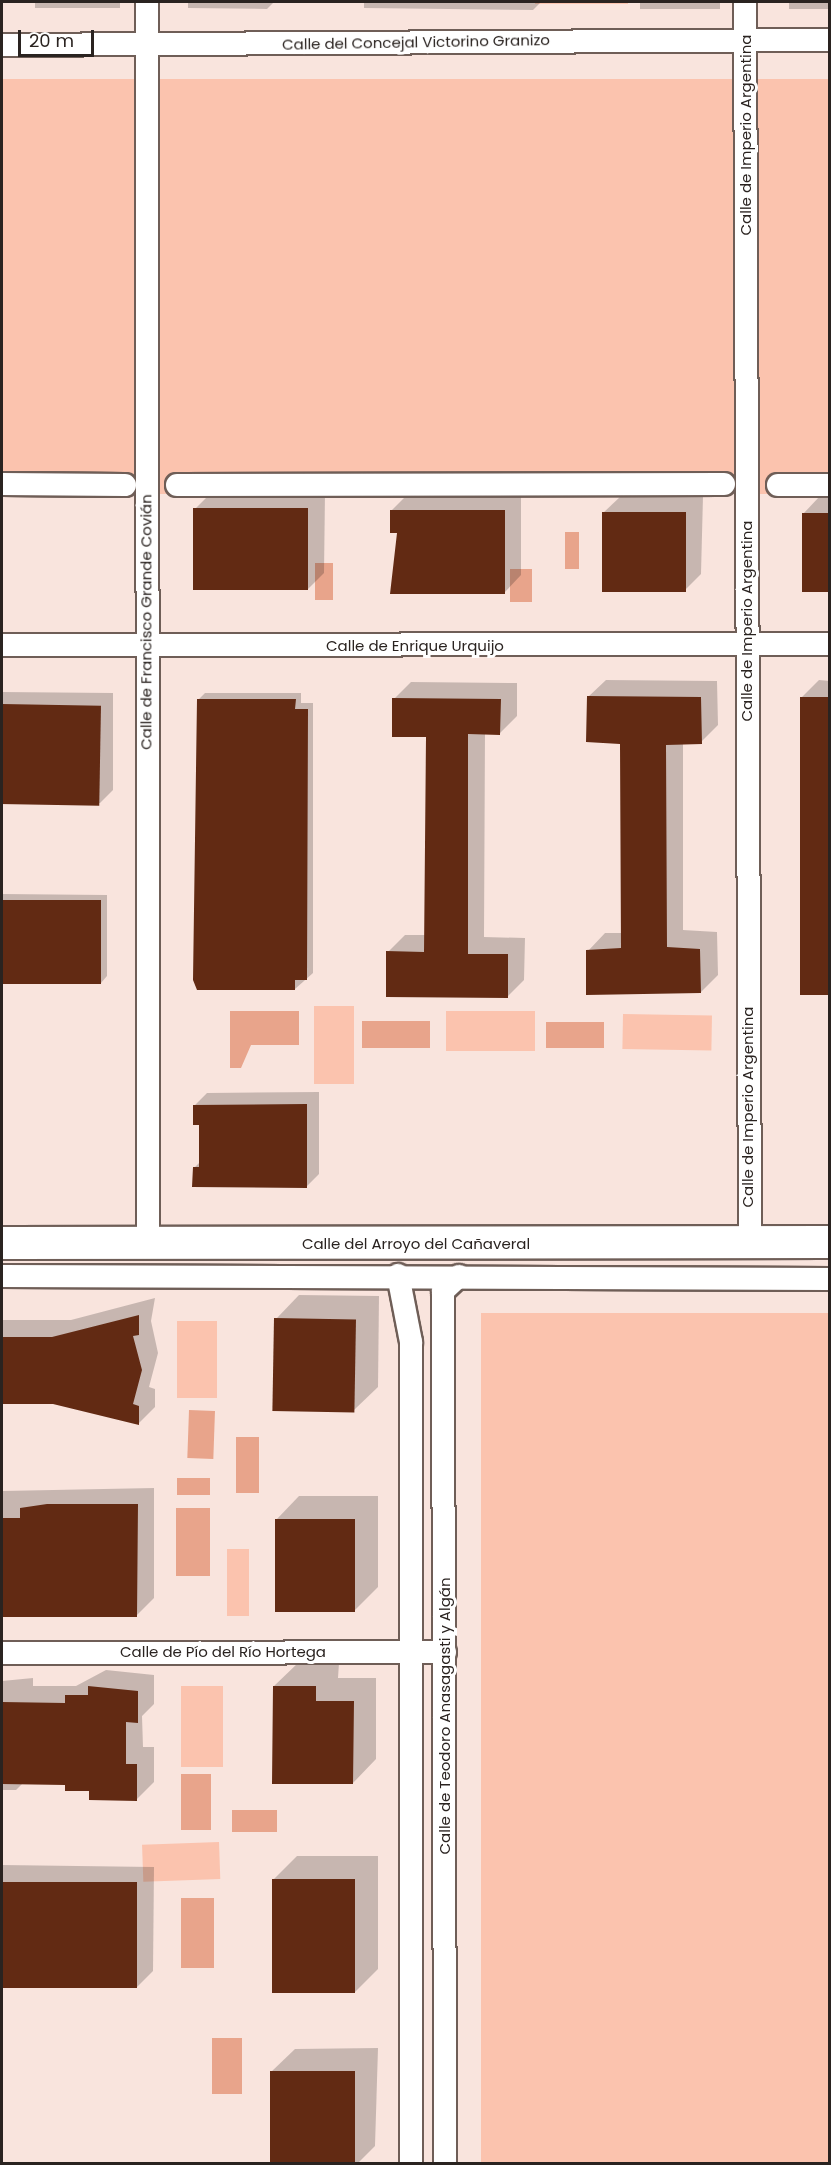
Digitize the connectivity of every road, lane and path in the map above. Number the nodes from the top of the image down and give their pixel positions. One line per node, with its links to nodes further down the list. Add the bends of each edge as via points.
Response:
1 (147, 2): 6 (street, Calle de Francisco Grande Covián)
2 (745, 2): 3 (street, Calle de Imperio Argentina)
3 (745, 39): 4 (street, Calle del Concejal Victorino Granizo); 6 (street, Calle del Concejal Victorino Granizo); 15 (street, Calle de Imperio Argentina)
4 (830, 40)
5 (2, 45): 6 (street, Calle del Concejal Victorino Granizo)
6 (146, 45): 16 (street, Calle de Francisco Grande Covián)
7 (2, 484): 9 (street)
8 (724, 484): 10 (street)
9 (125, 485)
10 (177, 485)
11 (778, 485): 12 (street)
12 (830, 485)
13 (830, 644): 15 (street, Calle de Enrique Urquijo)
14 (2, 645): 16 (street, Calle de Enrique Urquijo)
15 (746, 645): 16 (street, Calle de Enrique Urquijo); 17 (street, Calle de Imperio Argentina)
16 (147, 646): 20 (street, Calle de Francisco Grande Covián)
17 (750, 1241): 18 (main road, Calle del Arroyo del Cañaveral); 20 (main road, Calle del Arroyo del Cañaveral)
18 (830, 1242)
19 (2, 1243): 20 (main road, Calle del Arroyo del Cañaveral)
20 (148, 1243)
21 (398, 1275): 22 (street, Calle del Arroyo del Cañaveral); 23 (street, Calle del Arroyo del Cañaveral); 25 (street, via 411,1342)
22 (2, 1276)
23 (459, 1276): 24 (street, Calle del Arroyo del Cañaveral); 26 (street, Calle de Teodoro Anasagasti y Algán, via 443,1292)
24 (830, 1279)
25 (411, 1652): 26 (street, Calle de Pío del Río Hortega); 27 (street, Calle de Pío del Río Hortega); 28 (street)
26 (445, 1652): 29 (street, Calle de Teodoro Anasagasti y Algán)
27 (2, 1653)
28 (411, 2163)
29 (445, 2163)

